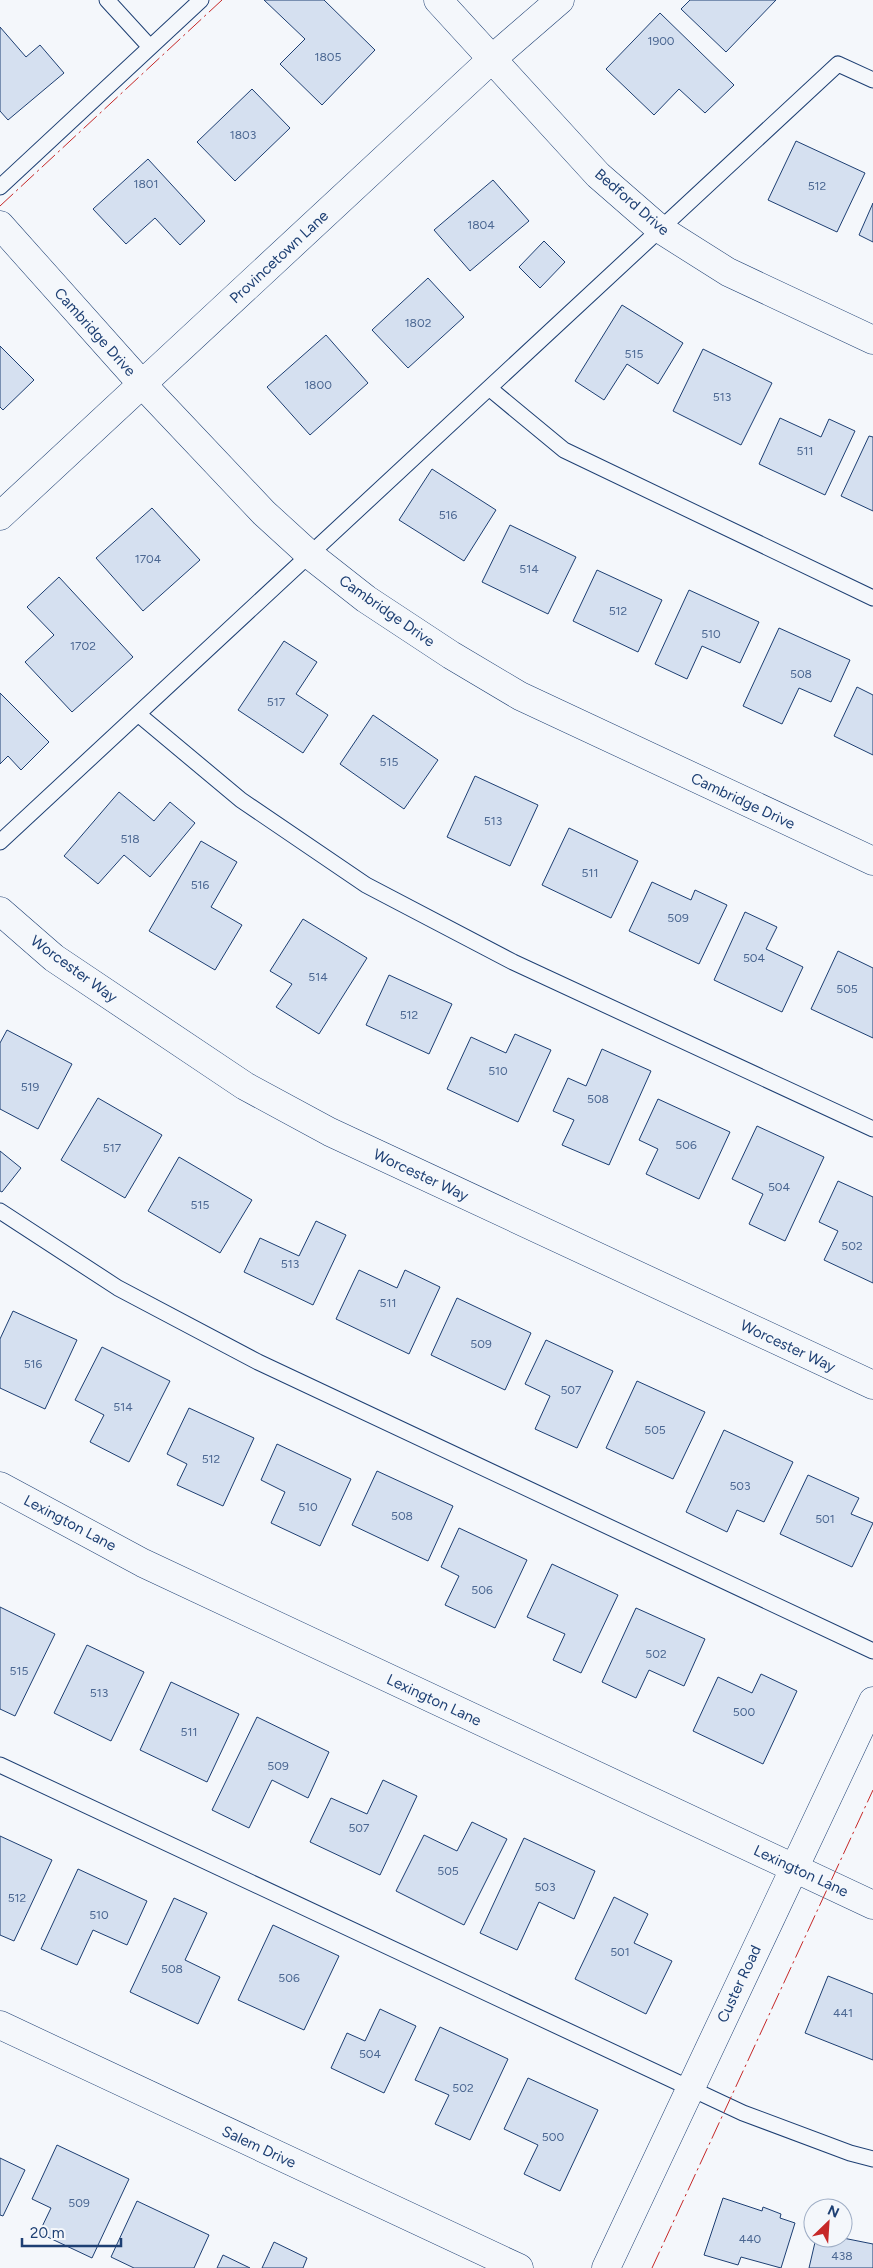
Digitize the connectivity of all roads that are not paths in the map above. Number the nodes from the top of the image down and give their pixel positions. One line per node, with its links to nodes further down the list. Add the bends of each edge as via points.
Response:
1 (107, 0): 5 (lane)
2 (201, 0): 5 (lane)
3 (438, 0): 6 (street, Bedford Drive)
4 (560, 0): 6 (street, Provincetown Lane)
5 (150, 47): 8 (lane)
6 (493, 58): 10 (street, Bedford Drive, via 598,175); 12 (street, Provincetown Lane)
7 (873, 80): 10 (lane, via 838,64)
8 (0, 187)
9 (0, 225): 12 (street, Cambridge Drive)
10 (660, 229): 11 (street, Bedford Drive, via 728,272); 13 (lane)
11 (873, 340)
12 (142, 384): 14 (street, Provincetown Lane); 15 (street, Cambridge Drive, via 264,513)
13 (489, 388): 15 (lane); 16 (lane, via 564,450)
14 (0, 516)
15 (310, 555): 17 (lane); 19 (street, Cambridge Drive, via 451,656 520,696)
16 (873, 598)
17 (138, 714): 18 (lane); 21 (lane, via 240,800 366,885 512,962)
18 (0, 842)
19 (873, 861)
20 (0, 911): 23 (street, Worcester Way, via 54,958 245,1086 330,1132)
21 (873, 1129)
22 (0, 1211): 25 (lane, via 118,1288 258,1362)
23 (873, 1385)
24 (0, 1486): 28 (street, Lexington Lane, via 143,1563)
25 (873, 1651)
26 (873, 1701): 28 (street, Custer Road)
27 (0, 1765): 31 (lane)
28 (794, 1868): 29 (street, Lexington Lane); 31 (street, Custer Road)
29 (873, 1905)
30 (0, 2025): 33 (street, Salem Drive)
31 (691, 2088): 32 (lane, via 743,2113); 34 (street, Custer Road)
32 (873, 2159)
33 (519, 2268)
34 (606, 2268)

